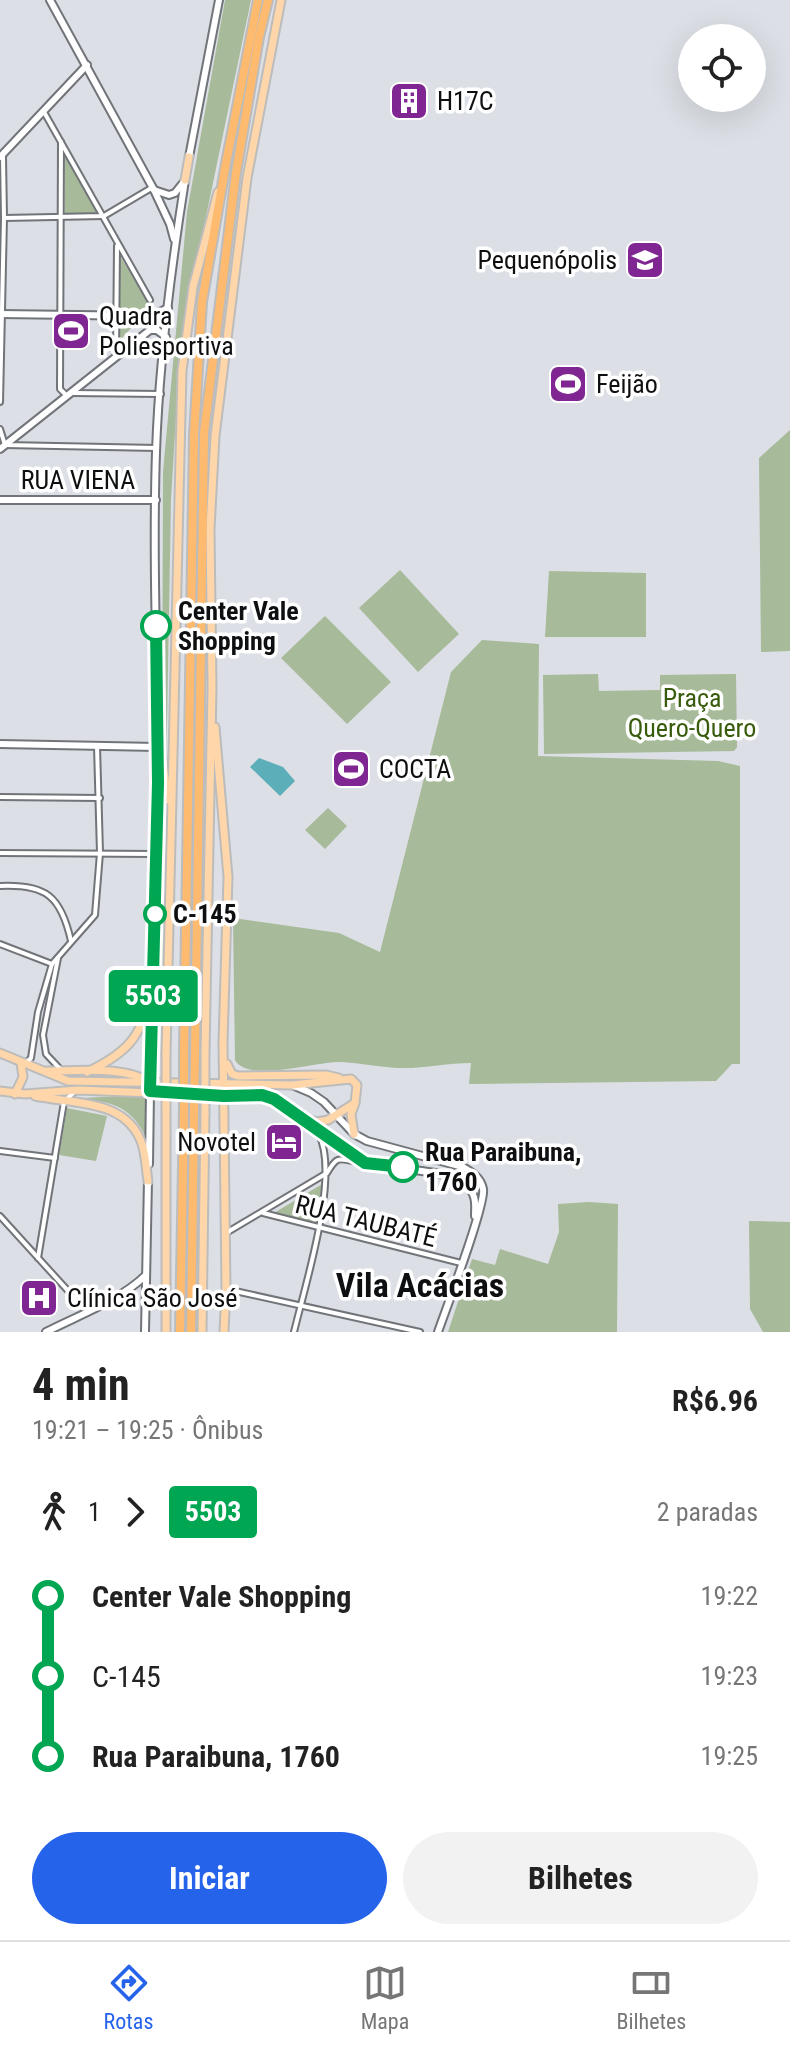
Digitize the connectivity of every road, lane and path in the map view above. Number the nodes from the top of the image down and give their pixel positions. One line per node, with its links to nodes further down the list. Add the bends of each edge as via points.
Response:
1 (50, 0): 6 (main road)
2 (219, 0): 10 (main road)
3 (258, 0): 11 (highway)
4 (268, 0): 53 (highway, via 236,173 204,433)
5 (281, 0): 35 (main road, via 247,178 216,422 210,529)
6 (87, 65): 7 (main road); 13 (main road)
7 (43, 110): 8 (street); 9 (main road)
8 (61, 142): 14 (street); 16 (street)
9 (1, 155): 15 (street)
10 (189, 157): 12 (main road)
11 (226, 163): 42 (main road, via 193,287 182,371); 96 (highway, bridge, via 202,302 194,435)
12 (185, 180): 13 (main road, via 169,195); 17 (main road)
13 (154, 188): 14 (street); 17 (main road)
14 (104, 216): 16 (street); 18 (street)
15 (4, 218): 16 (street); 21 (street)
16 (61, 218): 22 (street)
17 (175, 243): 20 (main road)
18 (117, 245): 19 (street); 23 (street)
19 (150, 300)
20 (168, 308): 24 (main road); 25 (main road)
21 (1, 314): 22 (main road); 29 (street)
22 (60, 314): 23 (main road); 28 (street, via 60,389)
23 (115, 314): 24 (main road); 26 (street)
24 (152, 316): 25 (main road)
25 (166, 333): 26 (main road, via 150,330); 27 (main road)
26 (116, 356): 28 (main road)
27 (161, 394): 28 (street); 32 (main road)
28 (70, 395): 31 (main road)
29 (0, 402)
30 (0, 429): 31 (street)
31 (2, 447): 32 (street)
32 (157, 448): 34 (main road)
33 (0, 500): 34 (main road, RUA VIENA)
34 (156, 500): 36 (main road)
35 (212, 688): 51 (main road, via 228,877); 53 (main road)
36 (158, 727): 39 (main road); 42 (main road)
37 (0, 744): 38 (main road)
38 (97, 746): 39 (main road); 41 (street)
39 (158, 747): 45 (main road)
40 (0, 797): 41 (street)
41 (100, 798): 44 (street)
42 (171, 822): 95 (main road, bridge)
43 (0, 853): 44 (street)
44 (100, 853): 45 (street); 47 (street, via 95,915)
45 (156, 854): 50 (main road)
46 (0, 886): 47 (street, via 41,890 57,901)
47 (71, 941): 49 (street)
48 (0, 944): 49 (street)
49 (55, 965): 54 (street, via 38,1012 31,1058); 56 (street, via 43,1035 46,1054)
50 (153, 984): 57 (main road, via 145,1021 134,1037 119,1054); 60 (main road)
51 (223, 1042): 58 (main road, via 228,1069 238,1076); 59 (main road)
52 (0, 1053): 54 (main road)
53 (200, 1054): 97 (highway, bridge, via 194,1111); 98 (main road, bridge, via 205,1112)
54 (21, 1063): 55 (main road); 64 (main road, via 23,1077)
55 (38, 1070): 56 (main road); 60 (main road, via 68,1081)
56 (62, 1071): 57 (main road)
57 (87, 1072): 60 (main road, via 138,1074)
58 (340, 1078): 61 (main road); 68 (main road, via 355,1082)
59 (224, 1083): 60 (main road); 61 (main road); 66 (main road)
60 (150, 1085): 62 (main road); 66 (main road); 77 (main road)
61 (292, 1085): 69 (main road)
62 (78, 1090): 65 (main road); 67 (street)
63 (0, 1091): 64 (main road)
64 (15, 1094): 65 (main road)
65 (25, 1094): 67 (main road)
66 (224, 1096): 70 (main road, via 262,1095); 82 (main road)
67 (64, 1102): 74 (street); 77 (main road, via 103,1106 127,1120 142,1145)
68 (355, 1103): 69 (main road); 72 (main road)
69 (336, 1114): 70 (main road, via 322,1122); 72 (main road)
70 (304, 1118): 71 (main road)
71 (316, 1131): 75 (main road); 76 (street)
72 (354, 1134): 80 (main road, via 475,1174 484,1195)
73 (0, 1151): 74 (street)
74 (55, 1158): 83 (street)
75 (365, 1163): 76 (street, via 338,1158); 80 (main road, via 458,1179 474,1197)
76 (327, 1173): 78 (street); 81 (street)
77 (148, 1181): 85 (main road)
78 (263, 1213): 81 (street, RUA TAUBATÉ); 82 (street)
79 (0, 1216): 83 (street)
80 (475, 1224): 84 (main road)
81 (318, 1227): 84 (street, RUA TAUBATÉ); 90 (street)
82 (224, 1234): 88 (main road)
83 (38, 1258): 89 (street)
84 (461, 1263): 102 (main road)
85 (146, 1275): 86 (main road); 87 (main road)
86 (136, 1284): 87 (main road); 91 (main road)
87 (145, 1287): 94 (main road)
88 (226, 1289): 90 (street); 99 (main road)
89 (80, 1304): 91 (street); 92 (street)
90 (300, 1304): 100 (street); 101 (street)
91 (93, 1309): 92 (main road)
92 (77, 1317): 93 (main road)
93 (46, 1332)
94 (145, 1332)
95 (166, 1332)
96 (180, 1332)
97 (191, 1332)
98 (202, 1332)
99 (224, 1332)
100 (294, 1332)
101 (420, 1332)
102 (438, 1332)

